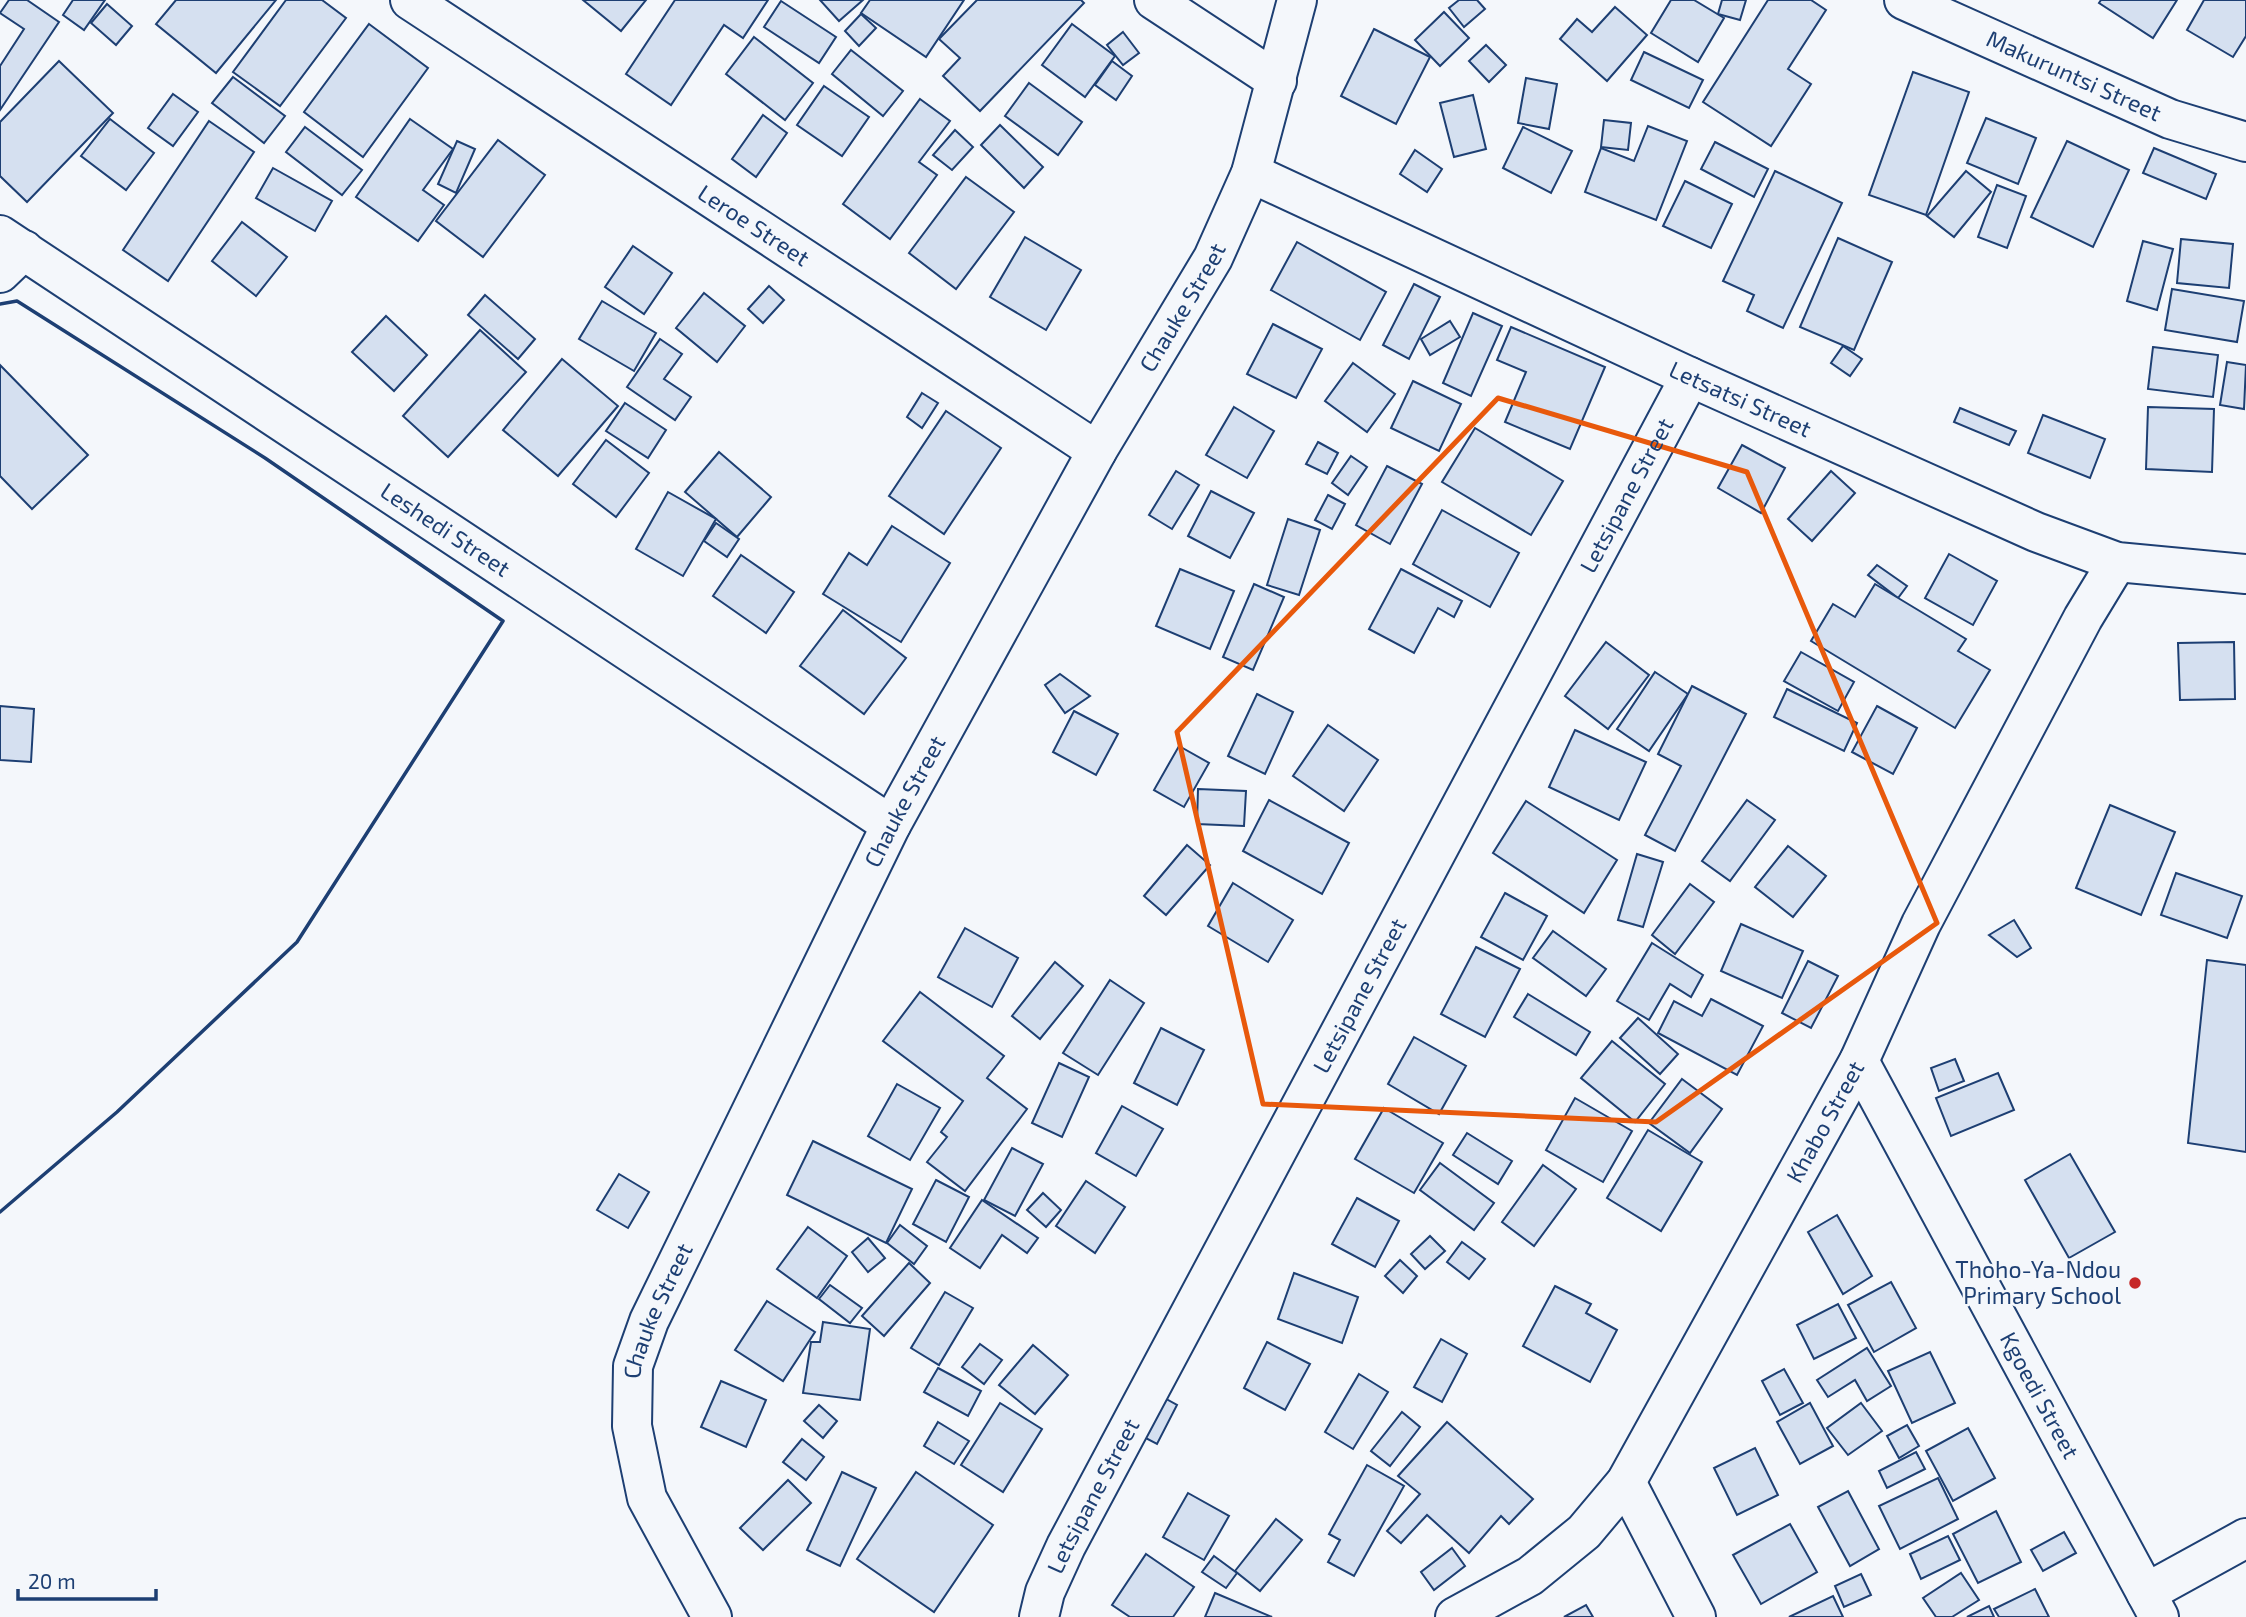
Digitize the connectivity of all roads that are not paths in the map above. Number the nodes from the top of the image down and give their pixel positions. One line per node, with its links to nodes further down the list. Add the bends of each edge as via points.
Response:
1 (410, 0): 10 (street, Leroe Street)
2 (1154, 0): 5 (street)
3 (1297, 0): 5 (street, Chauke Street)
4 (1904, 0): 6 (street, Makuruntsi Street, via 2170,119)
5 (1277, 81): 7 (street, Chauke Street)
6 (2246, 142)
7 (1251, 173): 9 (street, Letsatsi Street); 10 (street, Chauke Street, via 1213,258)
8 (8, 253): 13 (street, Leshedi Street)
9 (1690, 377): 11 (street, Letsatsi Street, via 2036,531); 19 (street, Letsipane Street, via 1066,1546)
10 (1097, 451): 13 (street, Chauke Street)
11 (2117, 562): 12 (street, Letsatsi Street); 14 (street, Khabo Street, via 1921,924)
12 (2246, 574)
13 (891, 825): 18 (street, Chauke Street, via 661,1296 633,1366 632,1426 647,1498)
14 (1859, 1061): 15 (street, Khabo Street); 17 (street, Kgoedi Street)
15 (1626, 1482): 20 (street, Khabo Street, via 1584,1532 1530,1576); 21 (street)
16 (2246, 1538): 17 (street)
17 (2153, 1605)
18 (712, 1617)
19 (1039, 1617)
20 (1455, 1617)
21 (1696, 1617)

